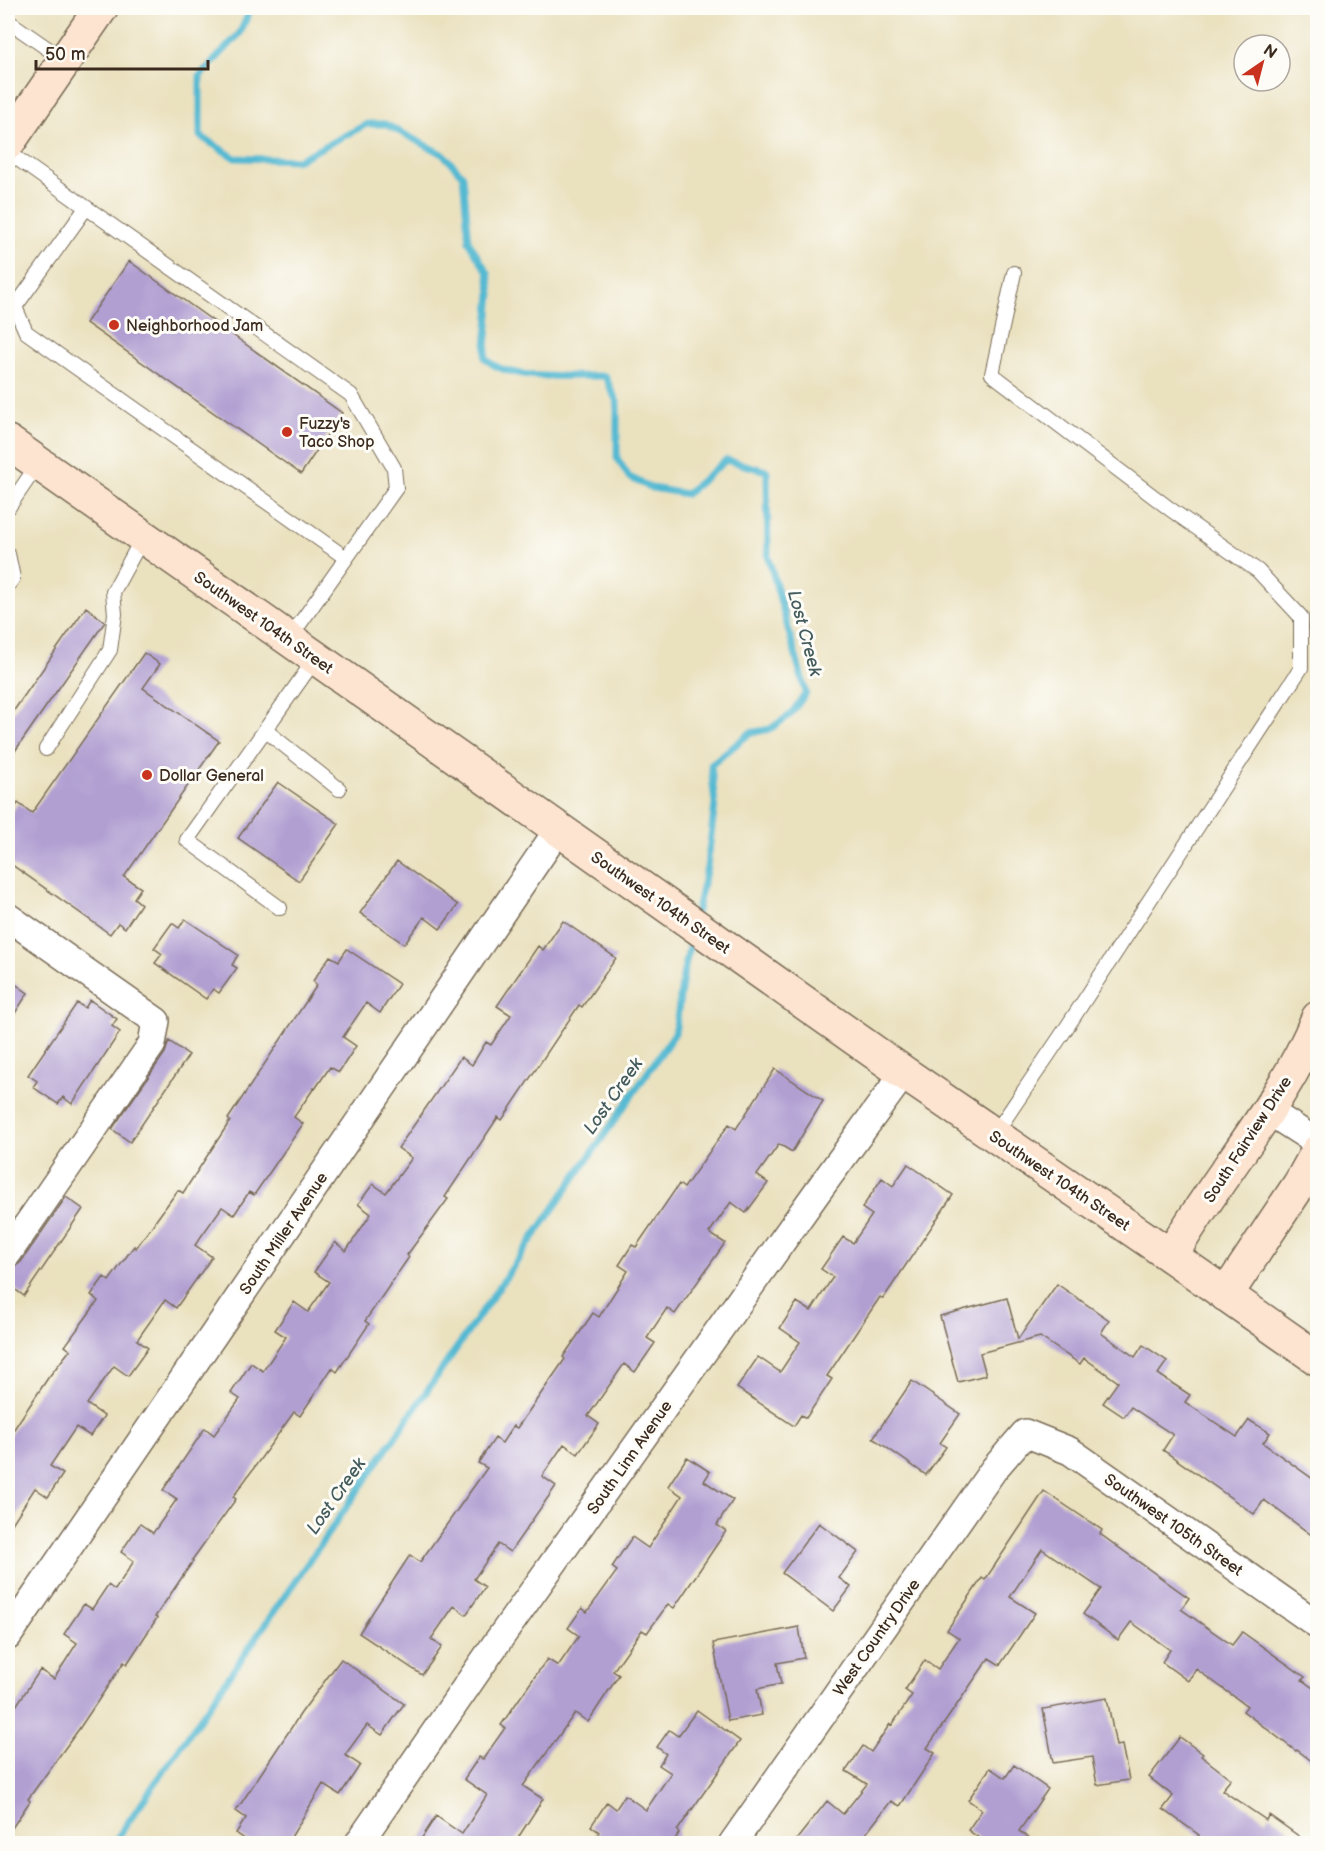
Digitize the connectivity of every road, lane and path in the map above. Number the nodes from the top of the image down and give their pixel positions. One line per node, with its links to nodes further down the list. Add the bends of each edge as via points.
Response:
1 (101, 8): 3 (main road)
2 (8, 21): 3 (lane)
3 (64, 60): 4 (main road)
4 (8, 143)
5 (8, 152): 6 (lane)
6 (86, 208): 13 (lane, via 351,395 394,468 396,489); 13 (lane, via 15,307 26,332)
7 (1014, 273): 26 (lane, via 992,374 1258,571 1301,617 1301,668)
8 (8, 442): 9 (main road, Southwest 104th Street)
9 (38, 464): 10 (lane); 11 (main road, Southwest 104th Street)
10 (8, 508)
11 (143, 537): 15 (main road, Southwest 104th Street); 18 (lane, via 113,592 115,614 110,650)
12 (8, 554): 14 (lane, via 13,578)
13 (346, 558): 15 (lane)
14 (8, 585)
15 (289, 639): 16 (main road, Southwest 104th Street)
16 (316, 658): 17 (lane); 20 (main road, Southwest 104th Street)
17 (265, 730): 19 (lane); 21 (lane, via 187,840)
18 (46, 749)
19 (339, 789)
20 (558, 830): 24 (main road, Southwest 104th Street); 35 (street, South Miller Avenue)
21 (280, 908)
22 (8, 917): 29 (street, via 156,1021 152,1044)
23 (1317, 1018): 25 (main road, South Fairview Drive)
24 (904, 1073): 26 (main road, Southwest 104th Street); 36 (street, South Linn Avenue, via 495,1645)
25 (1267, 1110): 27 (street); 30 (main road, South Fairview Drive)
26 (994, 1135): 30 (main road, Southwest 104th Street)
27 (1317, 1143)
28 (1317, 1151): 31 (main road, via 1301,1182)
29 (8, 1253)
30 (1171, 1256): 31 (main road, Southwest 104th Street)
31 (1226, 1295): 32 (main road, Southwest 104th Street)
32 (1317, 1359)
33 (1025, 1433): 34 (street, Southwest 105th Street, via 1070,1451); 37 (street, West Country Drive, via 994,1469)
34 (1317, 1624)
35 (8, 1636)
36 (358, 1844)
37 (732, 1844)

